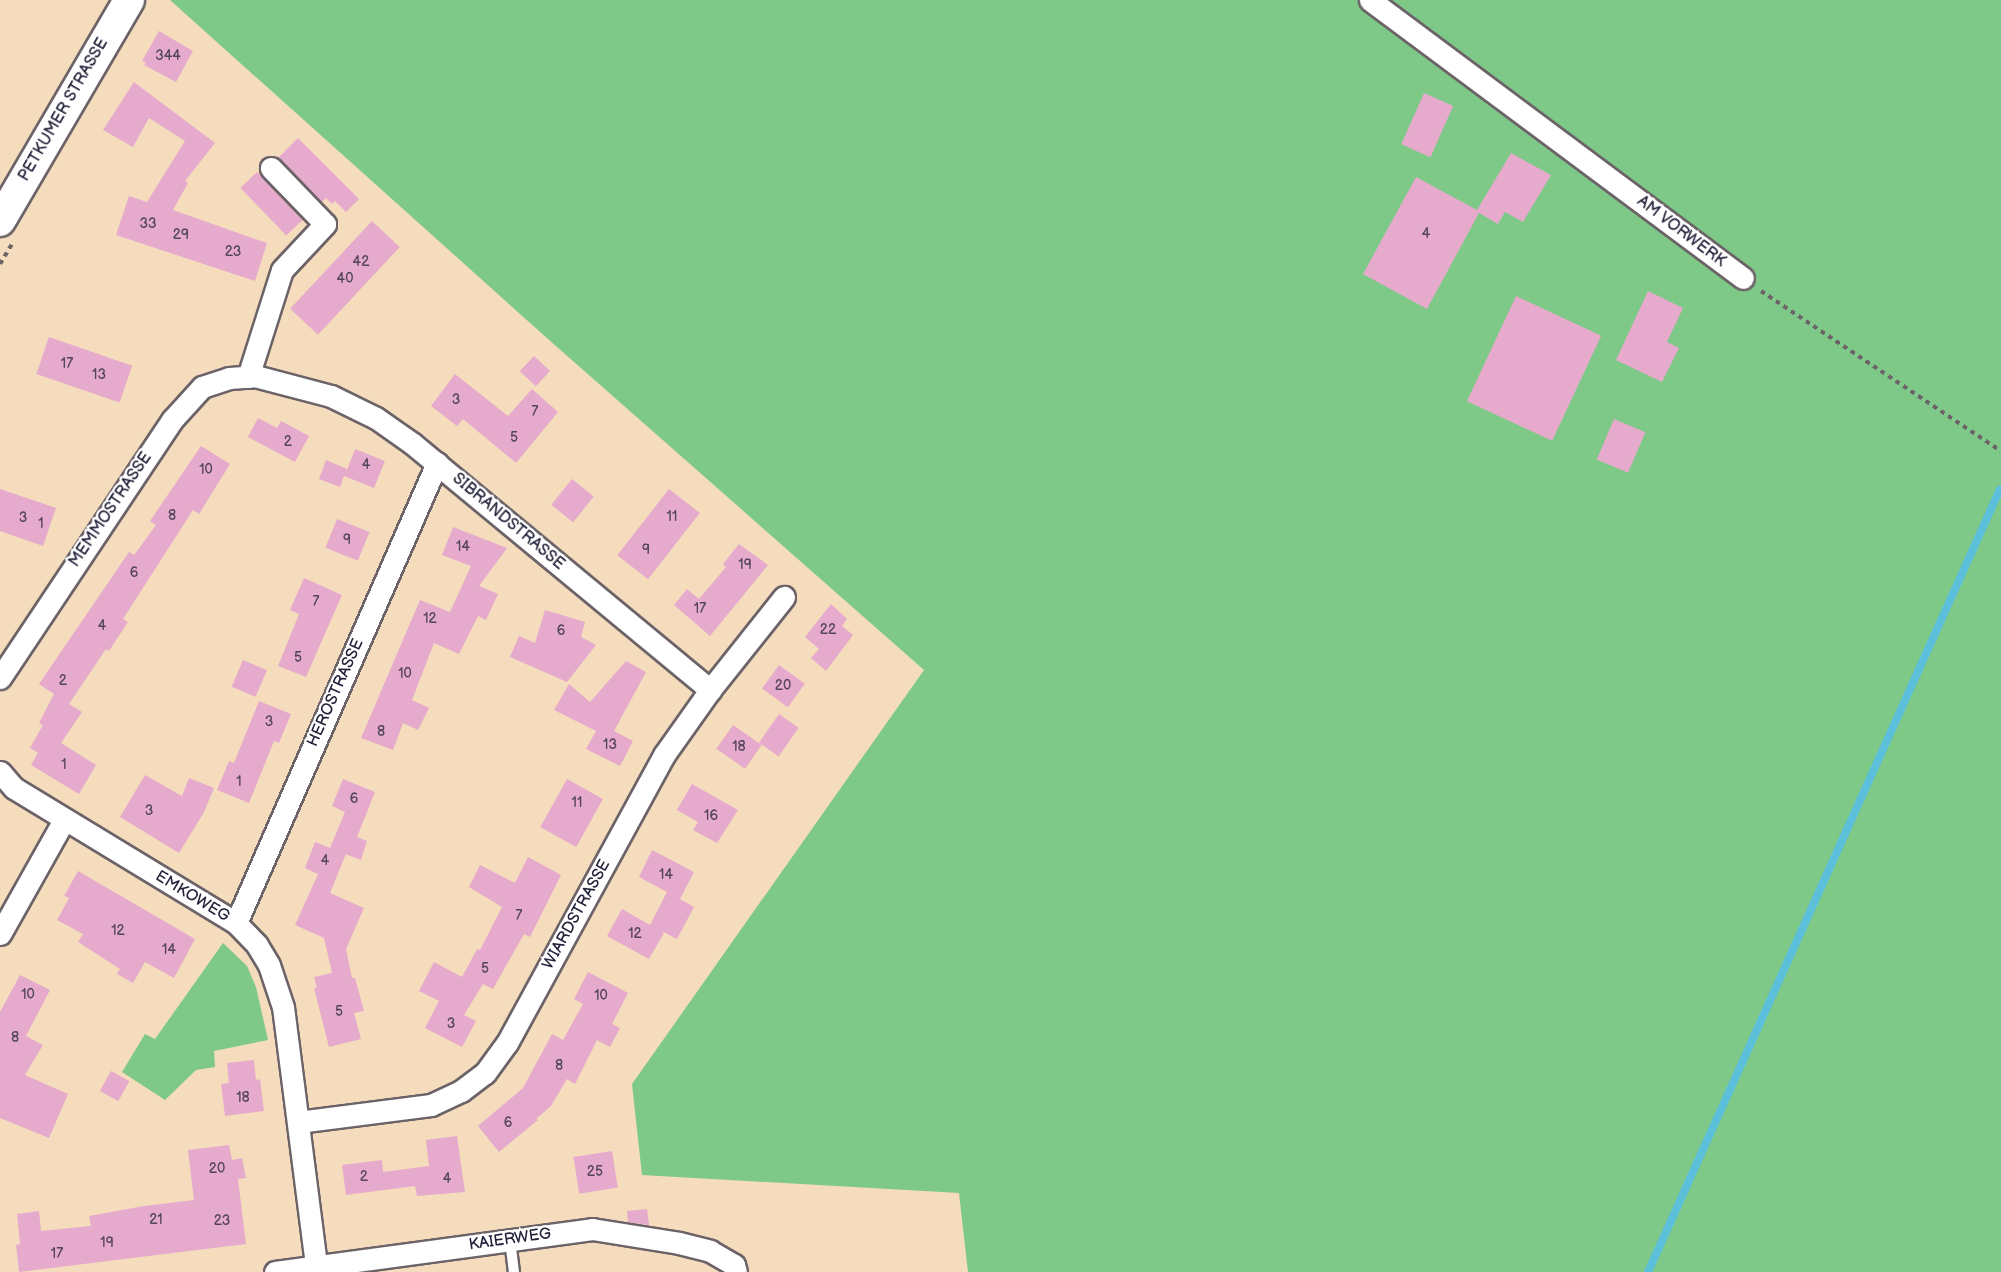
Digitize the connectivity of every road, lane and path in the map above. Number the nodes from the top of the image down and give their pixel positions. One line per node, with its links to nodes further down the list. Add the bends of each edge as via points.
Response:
1 (129, 0): 4 (main road, PETKUMER STRASSE)
2 (1370, 0): 5 (street, AM VORWERK)
3 (271, 168): 6 (street, via 325,224 282,270)
4 (0, 221)
5 (1743, 278): 8 (path, AM VORWERK)
6 (248, 377): 7 (street, MEMMOSTRASSE); 11 (street, MEMMOSTRASSE, via 229,378 202,387 172,420)
7 (289, 385): 9 (street, SIBRANDSTRASSE, via 331,396 376,418)
8 (2001, 451)
9 (437, 463): 12 (street, SIBRANDSTRASSE); 15 (street, HEROSTRASSE)
10 (784, 597): 12 (street, WIARDSTRASSE)
11 (0, 678)
12 (710, 690): 17 (street, WIARDSTRASSE, via 664,755 507,1043 485,1073 461,1091 431,1105)
13 (0, 772): 14 (street, EMKOWEG, via 14,788)
14 (64, 820): 15 (street, EMKOWEG); 16 (street)
15 (236, 923): 17 (street, EMKOWEG, via 269,965 283,1007)
16 (0, 934)
17 (298, 1122): 19 (street, EMKOWEG)
18 (510, 1240): 19 (street, KAIERWEG); 21 (lane); 22 (street, KAIERWEG, via 592,1229 710,1251 734,1265)
19 (316, 1266): 20 (street, KAIERWEG)
20 (275, 1272)
21 (514, 1272)
22 (736, 1272)

